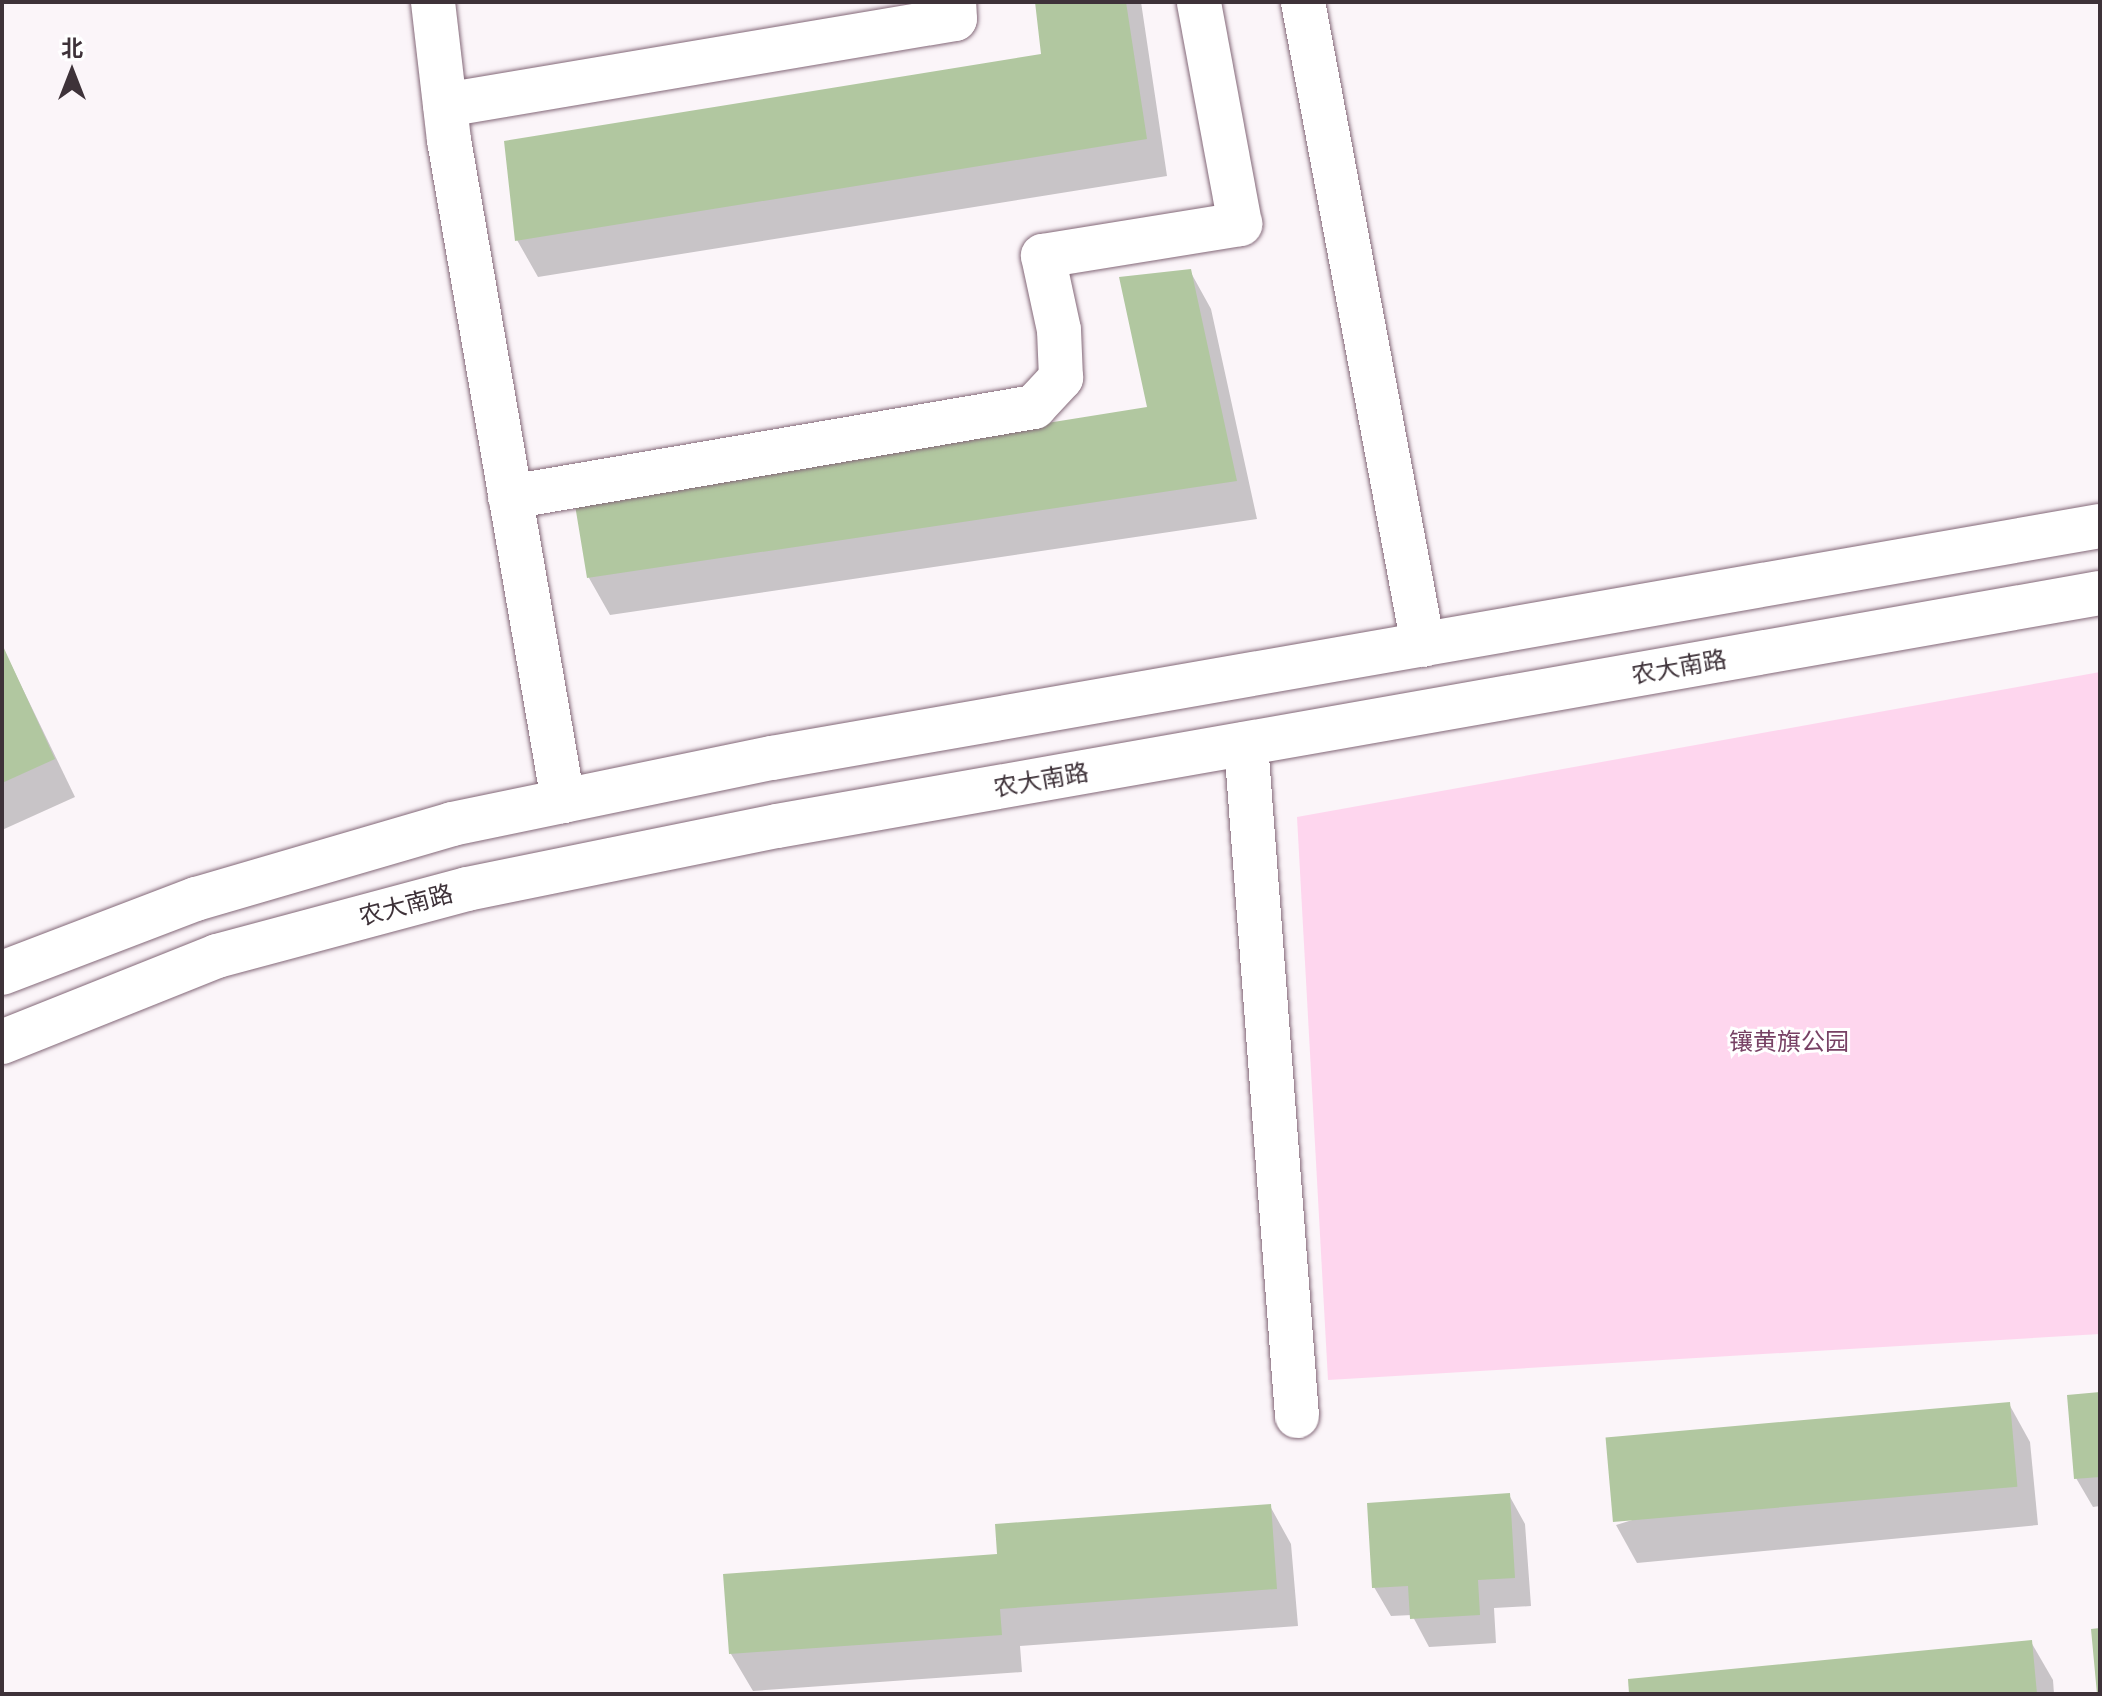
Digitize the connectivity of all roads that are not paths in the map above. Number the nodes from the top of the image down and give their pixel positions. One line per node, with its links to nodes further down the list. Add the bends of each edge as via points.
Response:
1 (433, 2): 5 (main road)
2 (954, 2): 5 (main road, via 955,19)
3 (1199, 2): 6 (main road, via 1240,224 1043,256 1059,330 1061,378 1034,407)
4 (1303, 2): 9 (main road)
5 (445, 105): 6 (main road)
6 (510, 497): 11 (main road)
7 (2100, 526): 9 (main road)
8 (2100, 593): 10 (main road, 农大南路)
9 (1423, 645): 11 (main road, via 772,758)
10 (1246, 744): 13 (main road, 农大南路, via 777,826 467,889 217,956); 14 (main road)
11 (563, 801): 12 (main road, via 452,824 196,899)
12 (2, 973)
13 (2, 1042)
14 (1297, 1416)

